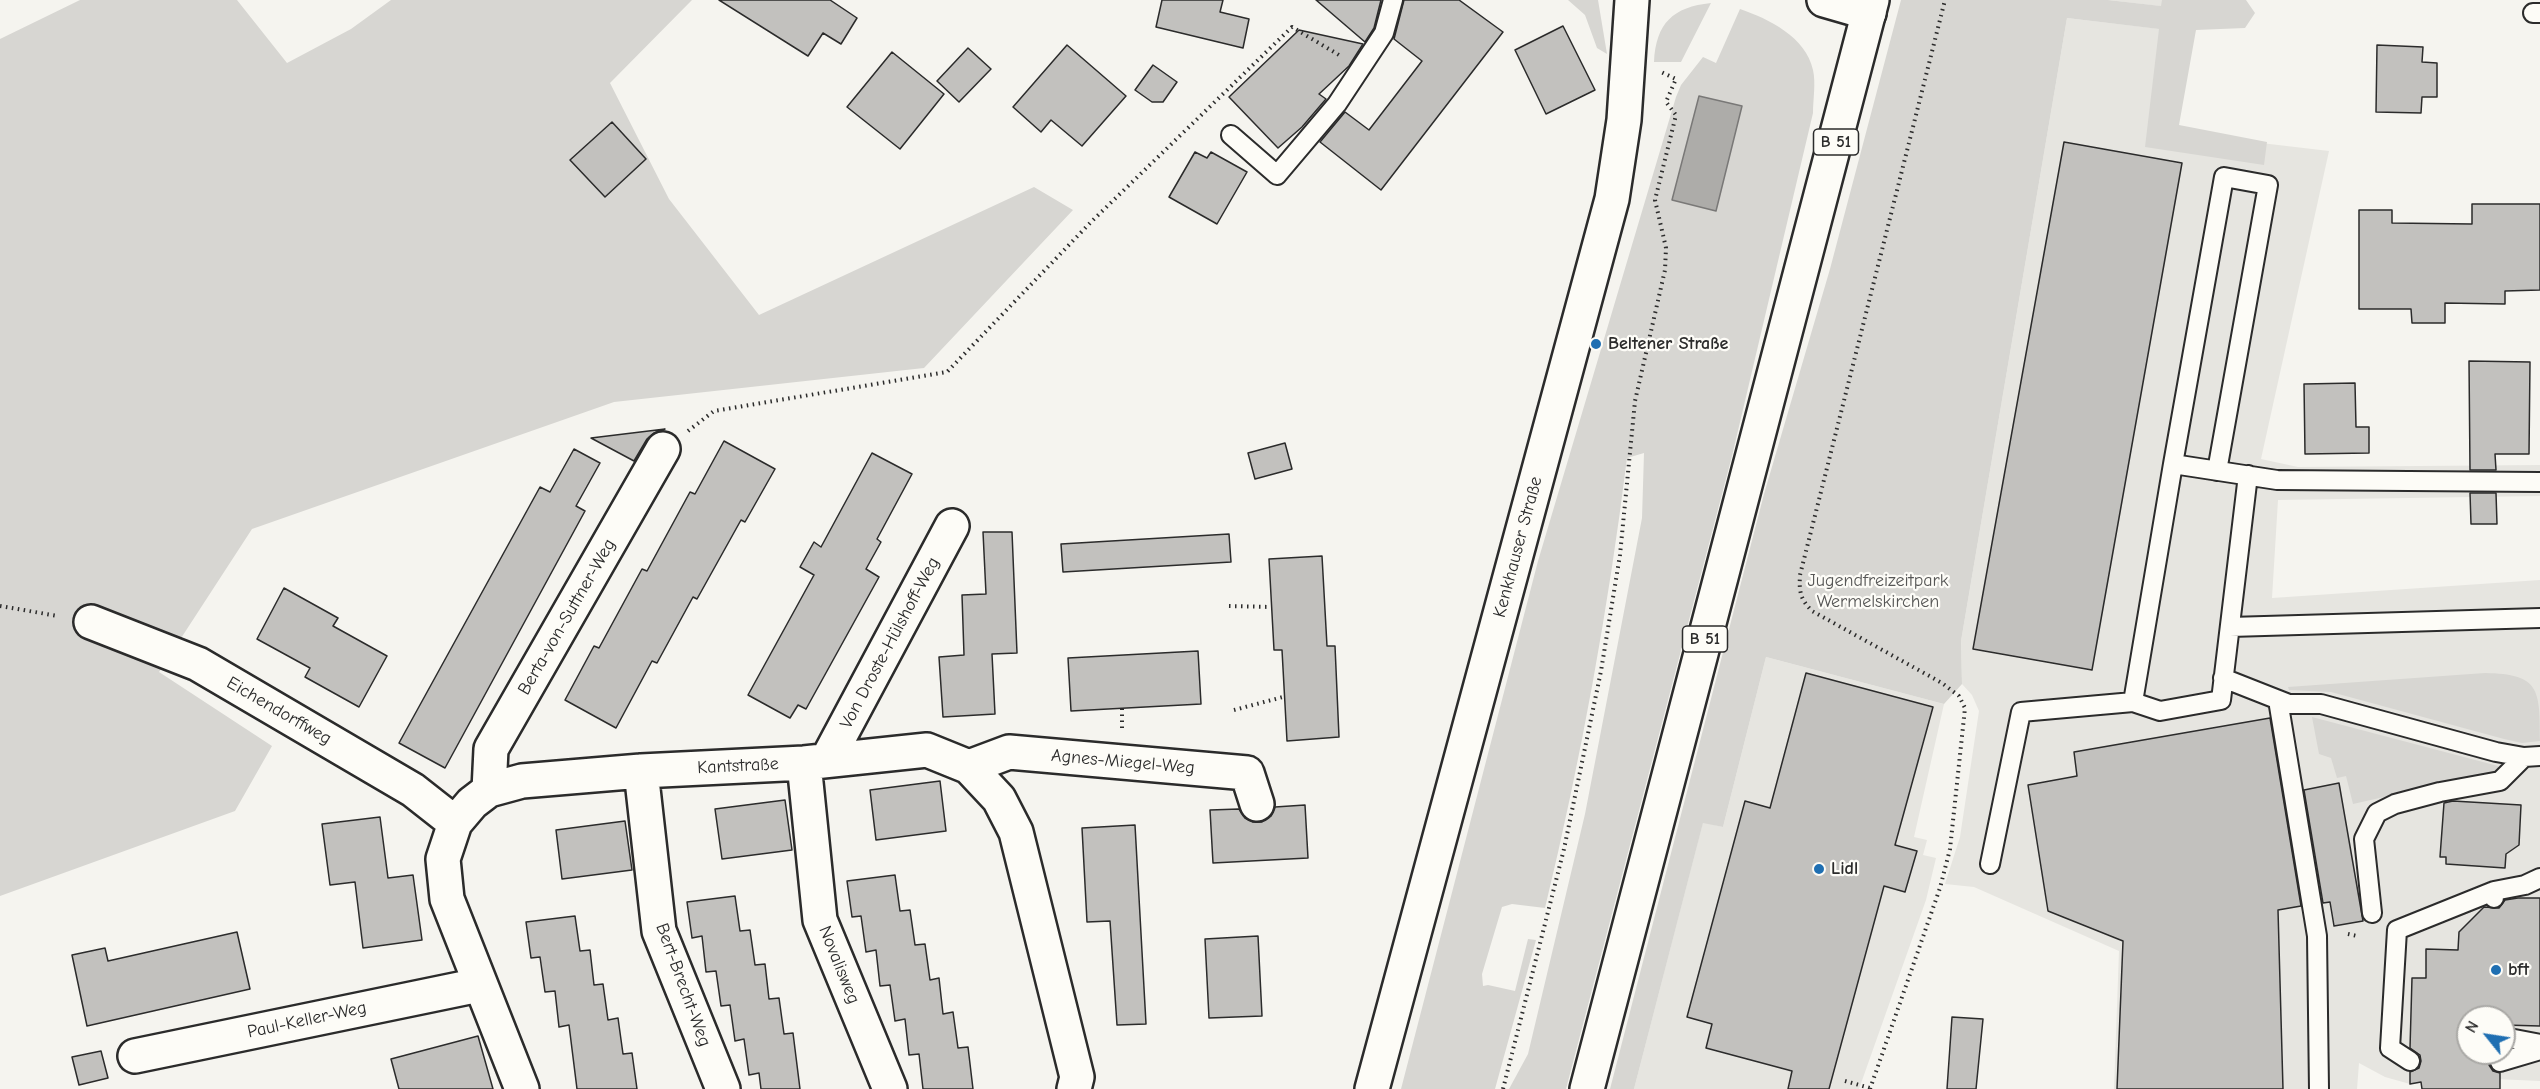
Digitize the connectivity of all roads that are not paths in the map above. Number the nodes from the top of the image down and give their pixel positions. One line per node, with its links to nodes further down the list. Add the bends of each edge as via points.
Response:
1 (1393, 0): 5 (lane, via 1384,33 1337,104 1277,175)
2 (1632, 0): 39 (street, Kenkhauser Straße, via 1624,120 1612,199)
3 (1824, 0): 4 (street)
4 (1870, 7): 40 (street, B 51)
5 (1231, 135)
6 (663, 449): 22 (street, Berta-von-Suttner-Weg, via 491,749)
7 (2173, 464): 8 (lane); 8 (lane, via 2224,177 2268,185); 17 (lane)
8 (2217, 471): 9 (lane)
9 (2248, 475): 10 (lane, via 2277,480); 14 (lane)
10 (2540, 482)
11 (952, 526): 19 (street, Von Droste-Hülshoff-Weg)
12 (2540, 618): 14 (lane)
13 (91, 622): 24 (street, Eichendorffweg, via 198,664 413,790)
14 (2230, 627): 15 (lane)
15 (2223, 678): 16 (lane); 17 (lane, via 2221,700 2160,711)
16 (2277, 700): 18 (lane, via 2321,704); 41 (lane, via 2317,936)
17 (2133, 702): 25 (lane, via 2021,712)
18 (2532, 757): 27 (lane, via 2500,781 2440,792 2377,813 2364,839)
19 (815, 761): 20 (street, Kantstraße, via 927,750); 21 (street, Kantstraße); 37 (street, Novalisweg, via 820,920)
20 (969, 767): 23 (street, Agnes-Miegel-Weg, via 1009,752 1247,773); 38 (street, Kantstraße, via 999,799 1016,832 1077,1077)
21 (641, 771): 22 (street, Kantstraße, via 522,781); 36 (street, Bert-Brecht-Weg, via 658,931)
22 (489, 790): 24 (street, Kantstraße, via 472,802)
23 (1257, 804)
24 (455, 823): 28 (street, Kantstraße, via 443,859 447,899)
25 (1990, 864)
26 (2530, 887): 34 (lane, via 2494,895 2397,930 2390,1048)
27 (2372, 913)
28 (479, 985): 32 (street, Paul-Keller-Weg); 35 (street, Kantstraße)
29 (2516, 1034): 30 (lane)
30 (2540, 1044)
31 (2540, 1050): 33 (lane)
32 (135, 1056)
33 (2516, 1057)
34 (2410, 1061)
35 (522, 1089)
36 (723, 1089)
37 (890, 1089)
38 (1074, 1089)
39 (1372, 1089)
40 (1587, 1089)
41 (2319, 1089)

